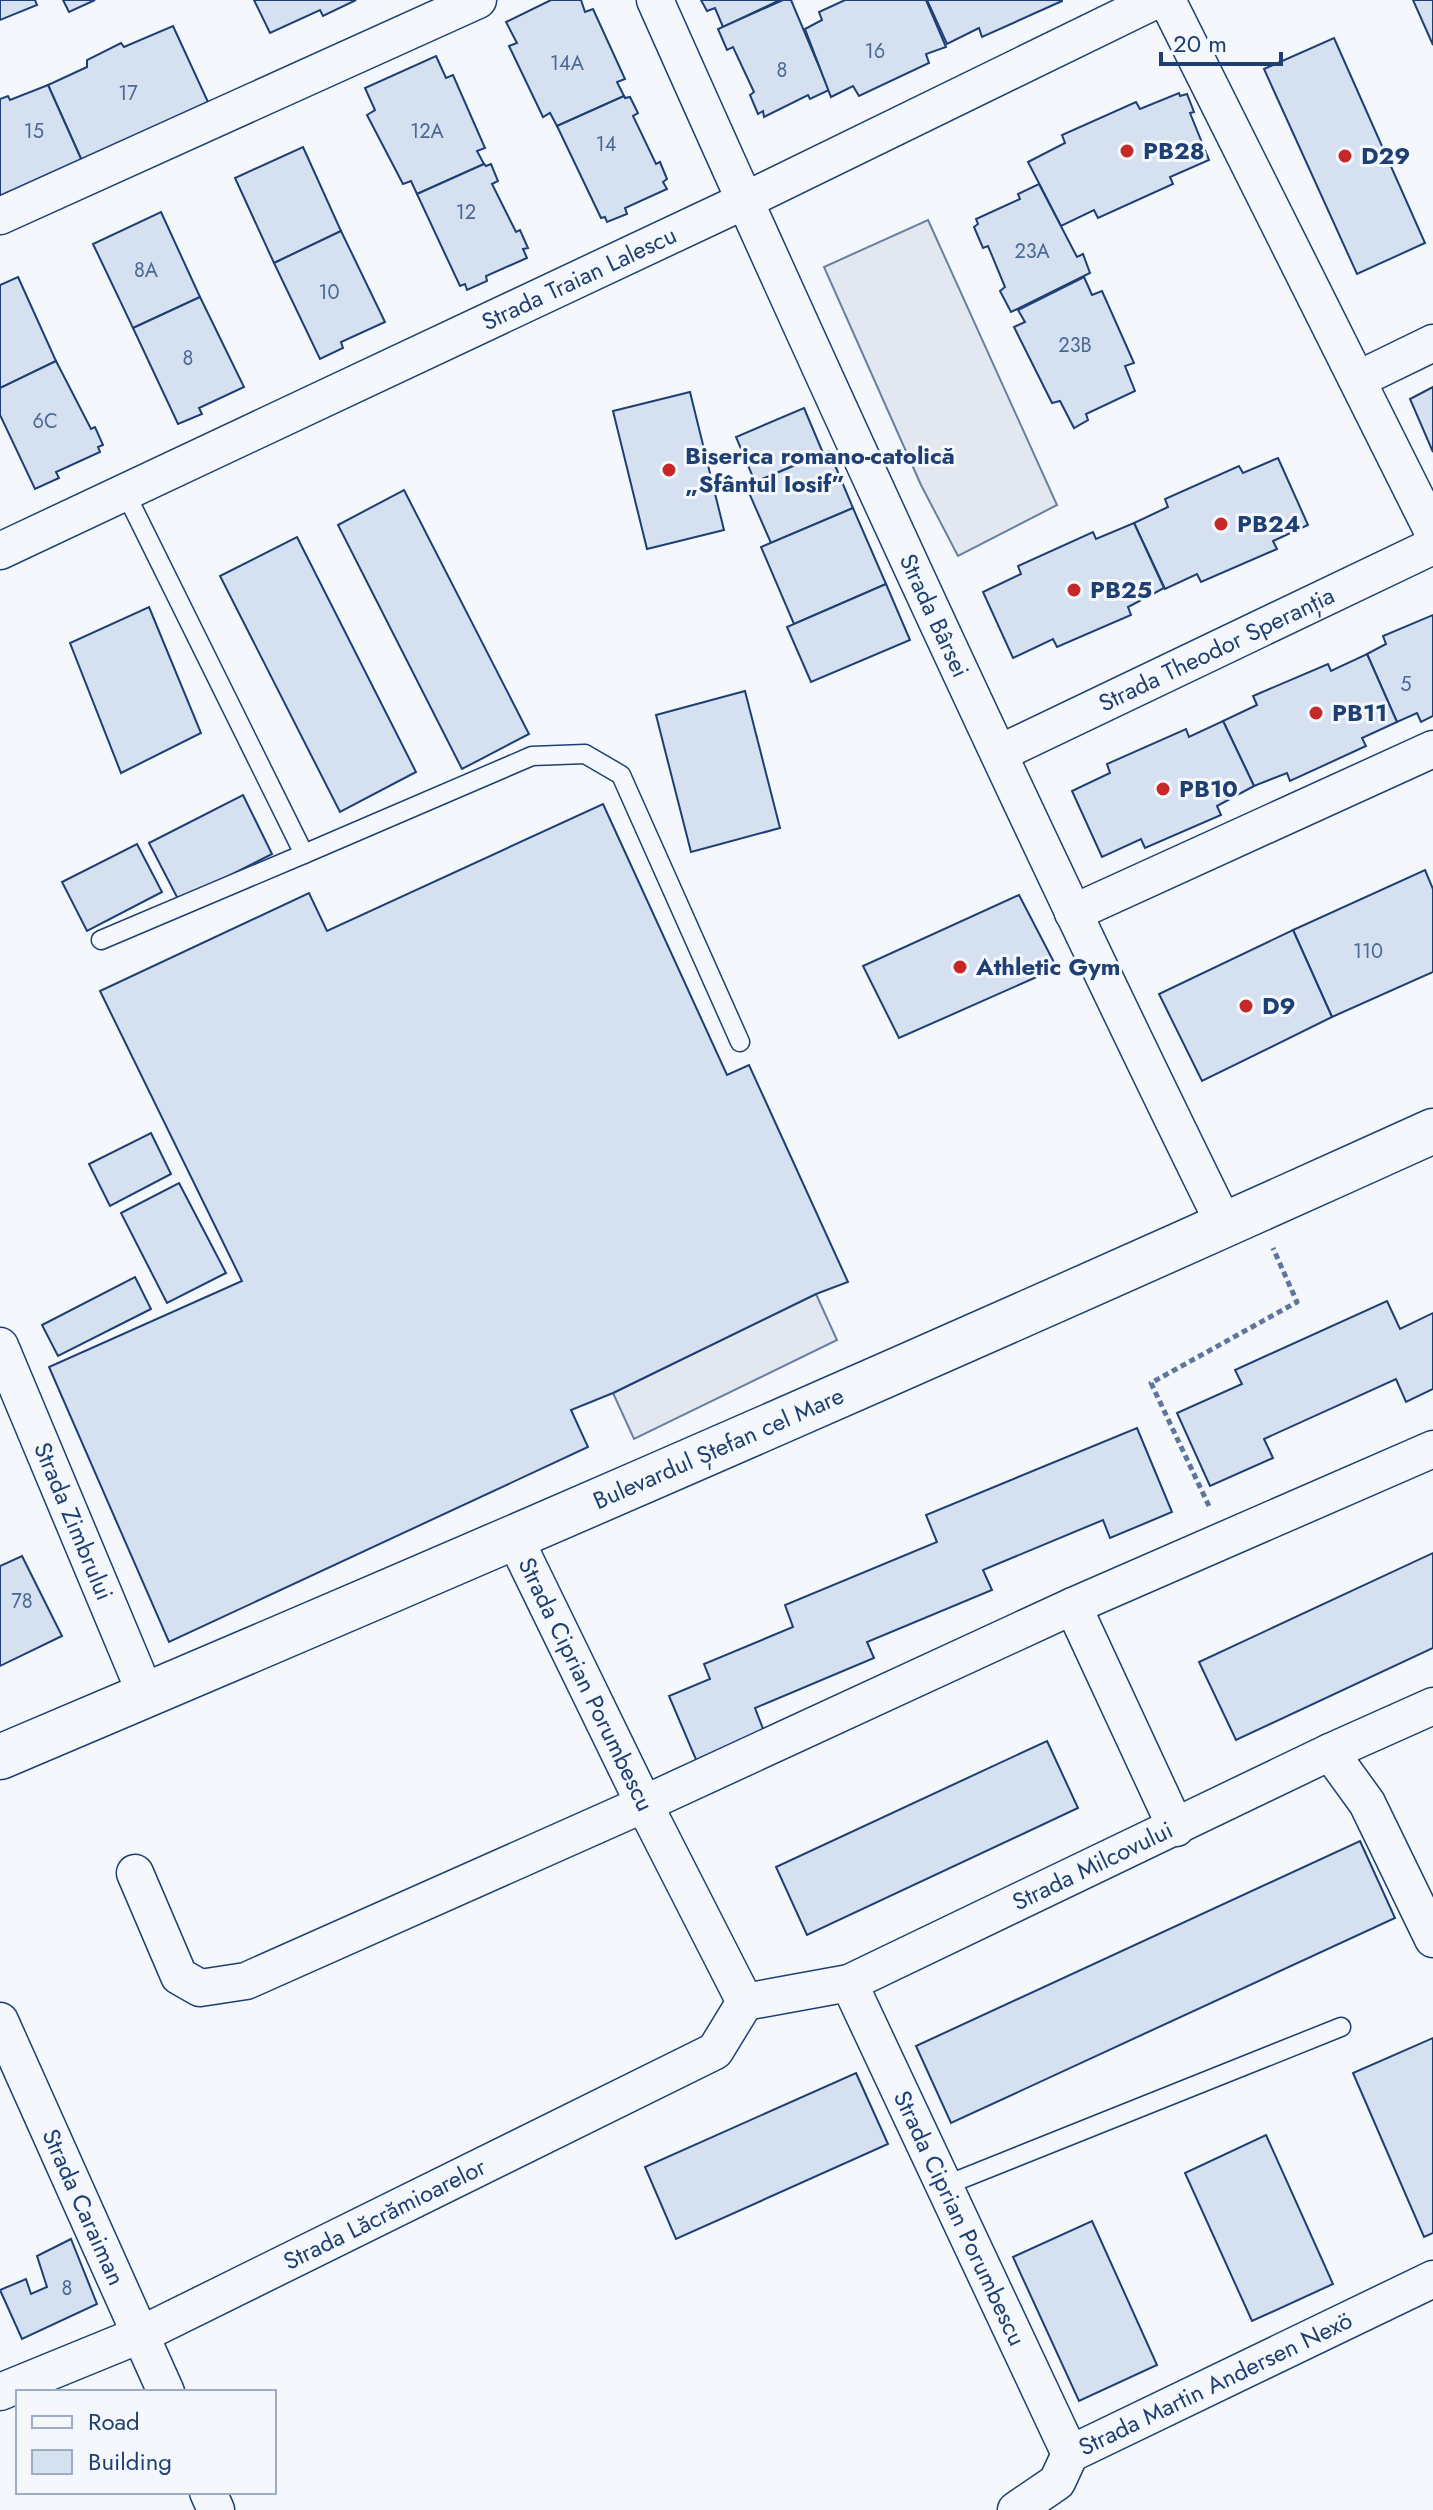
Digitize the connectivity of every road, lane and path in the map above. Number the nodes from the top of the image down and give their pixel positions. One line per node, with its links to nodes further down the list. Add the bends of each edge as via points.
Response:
1 (478, 0): 6 (street)
2 (655, 0): 5 (street, Strada Bârsei)
3 (1156, 0): 5 (street, Strada Traian Lalescu)
4 (1167, 0): 8 (street)
5 (744, 201): 9 (street, Strada Traian Lalescu); 14 (street, Strada Bârsei)
6 (0, 216)
7 (1433, 343): 8 (street)
8 (1359, 379): 10 (street)
9 (125, 492): 12 (street, Strada Traian Lalescu); 15 (lane)
10 (1433, 532)
11 (1433, 546): 14 (street, Strada Theodor Speranția)
12 (0, 551)
13 (1433, 749): 16 (street)
14 (1000, 753): 16 (street, Strada Bârsei)
15 (304, 854): 17 (lane); 18 (lane, via 532,756 585,754 621,775)
16 (1073, 913): 20 (street, Strada Bârsei)
17 (101, 940)
18 (740, 1042)
19 (1433, 1131): 20 (main road, Bulevardul Ștefan cel Mare)
20 (1225, 1226): 24 (main road, Bulevardul Ștefan cel Mare)
21 (1273, 1247): 25 (path, via 1297,1302 1151,1383)
22 (0, 1346): 27 (street, Strada Zimbrului)
23 (1433, 1449): 25 (street)
24 (514, 1537): 27 (main road, Bulevardul Ștefan cel Mare); 31 (street, Strada Ciprian Porumbescu)
25 (1224, 1540): 26 (street)
26 (1073, 1606): 31 (street); 32 (street)
27 (146, 1695): 30 (main road, Bulevardul Ștefan cel Mare)
28 (1433, 1706): 29 (street, Strada Milcovului)
29 (1330, 1752): 32 (street, Strada Milcovului); 34 (street, via 1367,1803)
30 (0, 1757)
31 (644, 1804): 33 (street, via 246,1981 200,1988 179,1976); 36 (street, Strada Ciprian Porumbescu)
32 (1176, 1828): 35 (street, Strada Milcovului)
33 (135, 1873)
34 (1433, 1939)
35 (849, 1983): 36 (street, Strada Milcovului); 39 (street, Strada Ciprian Porumbescu)
36 (745, 2002): 41 (street, Strada Lăcrămioarelor, via 715,2051)
37 (0, 2021): 41 (street, Strada Caraiman)
38 (1341, 2027): 39 (lane)
39 (944, 2186): 44 (street, Strada Ciprian Porumbescu)
40 (1433, 2279): 44 (street, Strada Martin Andersen Nexö)
41 (142, 2334): 42 (street, Strada Caraiman); 43 (street, Strada Lăcrămioarelor)
42 (165, 2390)
43 (0, 2392)
44 (1070, 2454): 45 (street, Strada Martin Andersen Nexö, via 1057,2482)
45 (1016, 2510)

